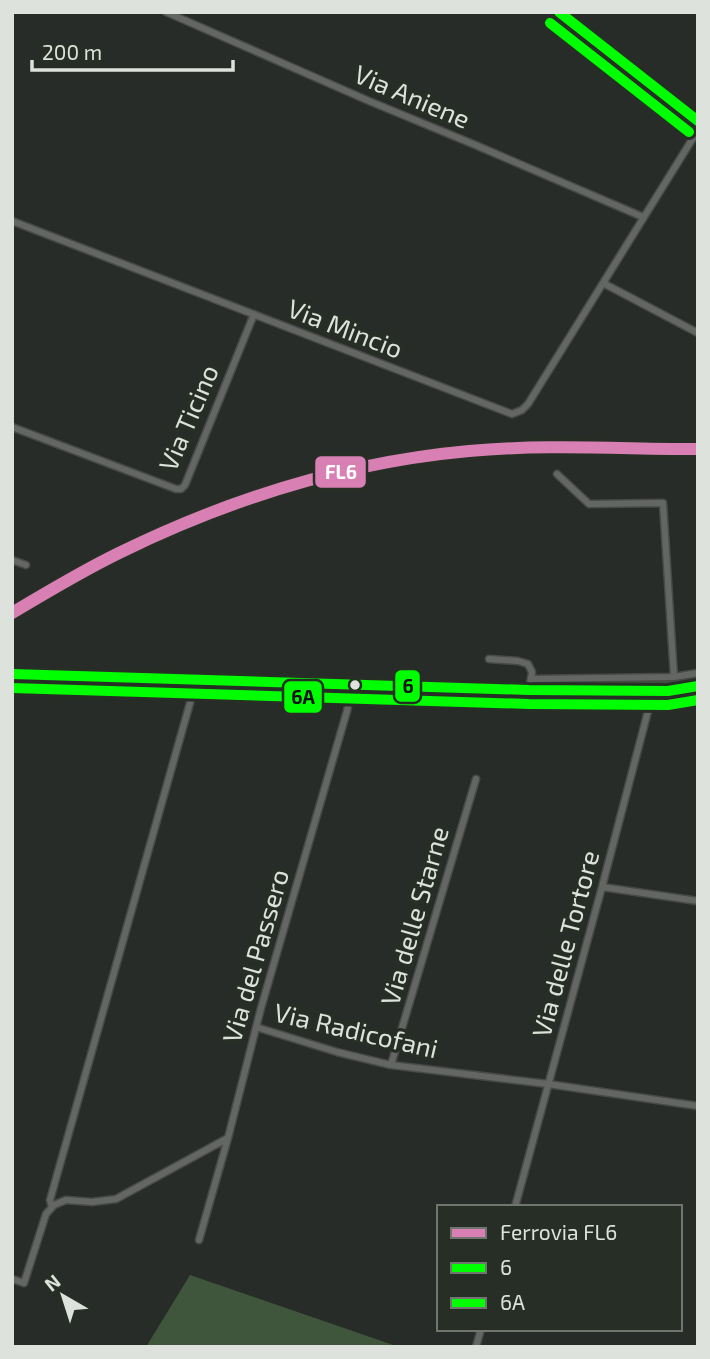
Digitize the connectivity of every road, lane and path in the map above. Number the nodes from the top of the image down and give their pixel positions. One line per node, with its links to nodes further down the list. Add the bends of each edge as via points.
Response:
1 (166, 12): 5 (street, Via Aniene)
2 (559, 12): 3 (street)
3 (698, 121)
4 (698, 130): 5 (street, Via Mincio)
5 (643, 217): 7 (street, Via Mincio)
6 (12, 221): 8 (street, Via Mincio)
7 (603, 283): 8 (street, Via Mincio, via 528,404 512,414); 9 (street)
8 (254, 314): 10 (street, Via Ticino, via 181,489)
9 (698, 333)
10 (12, 427)
11 (557, 474): 17 (street, via 589,504 663,503)
12 (12, 560): 13 (street)
13 (26, 565)
14 (489, 659): 19 (street, via 526,662)
15 (698, 673): 17 (street)
16 (12, 674): 18 (main road)
17 (674, 677): 19 (street)
18 (197, 678): 20 (main road); 33 (street)
19 (531, 679): 22 (street)
20 (353, 683): 22 (main road); 27 (street, Via del Passero)
21 (698, 687): 23 (main road)
22 (529, 690): 23 (main road)
23 (653, 692): 25 (street, Via delle Tortore)
24 (476, 779): 28 (street, Via delle Starne)
25 (602, 887): 26 (street); 29 (street, Via delle Tortore)
26 (698, 901)
27 (256, 1027): 28 (street, Via Radicofani); 31 (street, Via del Passero)
28 (391, 1065): 29 (street, Via Radicofani)
29 (548, 1084): 30 (street, Via Radicofani); 32 (street, Via delle Tortore)
30 (698, 1106)
31 (228, 1139): 33 (street, via 116,1199 66,1200); 34 (street, Via del Passero)
32 (516, 1205)
33 (51, 1207): 35 (street, via 24,1283)
34 (199, 1240)
35 (12, 1279)

